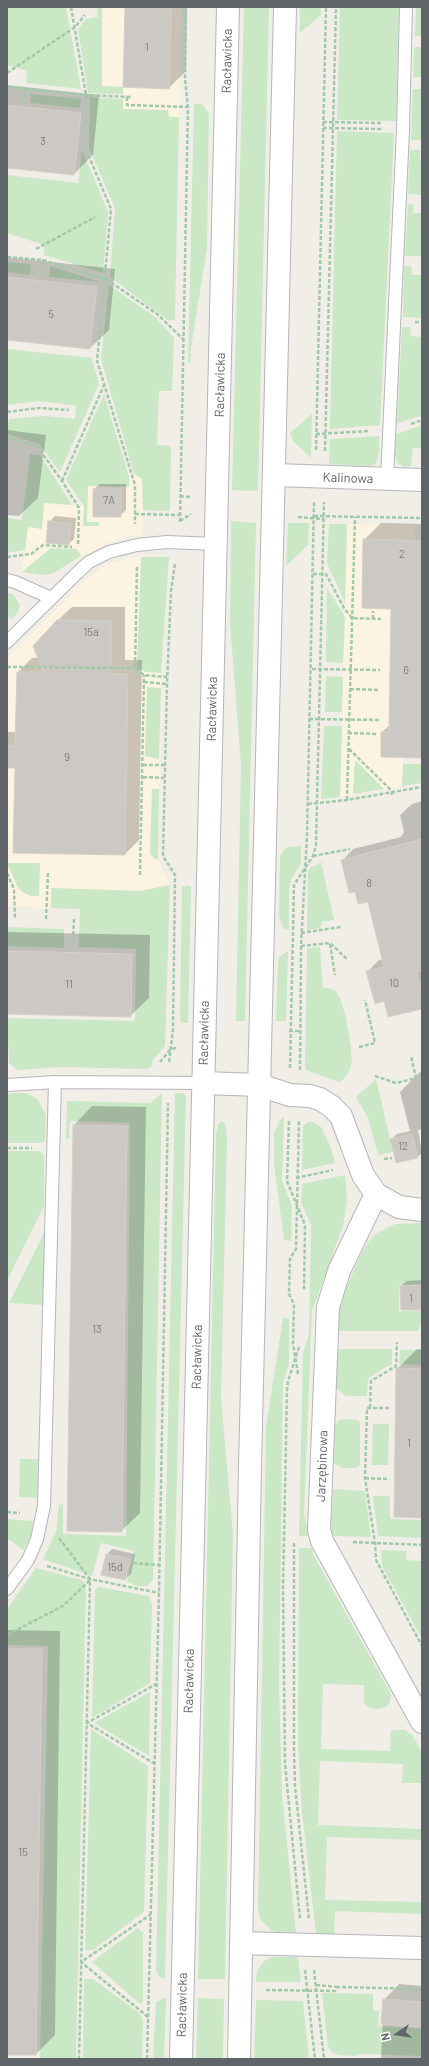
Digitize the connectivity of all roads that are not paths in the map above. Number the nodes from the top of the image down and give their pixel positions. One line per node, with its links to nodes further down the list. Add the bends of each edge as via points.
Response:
1 (228, 7): 7 (street, Racławicka)
2 (285, 7): 4 (street)
3 (406, 7): 5 (lane)
4 (275, 475): 5 (street, Kalinowa); 14 (street)
5 (387, 479): 6 (street, Kalinowa)
6 (422, 480)
7 (216, 544): 9 (lane, via 167,542 137,545 109,552 89,562); 12 (street, Racławicka)
8 (7, 580): 9 (lane)
9 (51, 598): 10 (lane)
10 (7, 642)
11 (54, 1082): 12 (lane); 13 (lane); 17 (lane, via 44,1506 37,1538 28,1560)
12 (203, 1083): 14 (street); 21 (street, Racławicka)
13 (7, 1085)
14 (259, 1085): 15 (street, via 290,1095 310,1096 331,1106 340,1116 363,1175); 19 (street)
15 (376, 1194): 16 (street, via 400,1207); 18 (street, Jarzębinowa, via 339,1271 328,1307 319,1530 322,1541)
16 (422, 1210)
17 (7, 1589)
18 (422, 1722)
19 (241, 1943): 20 (street); 22 (street)
20 (422, 1948)
21 (181, 2059)
22 (239, 2059)

